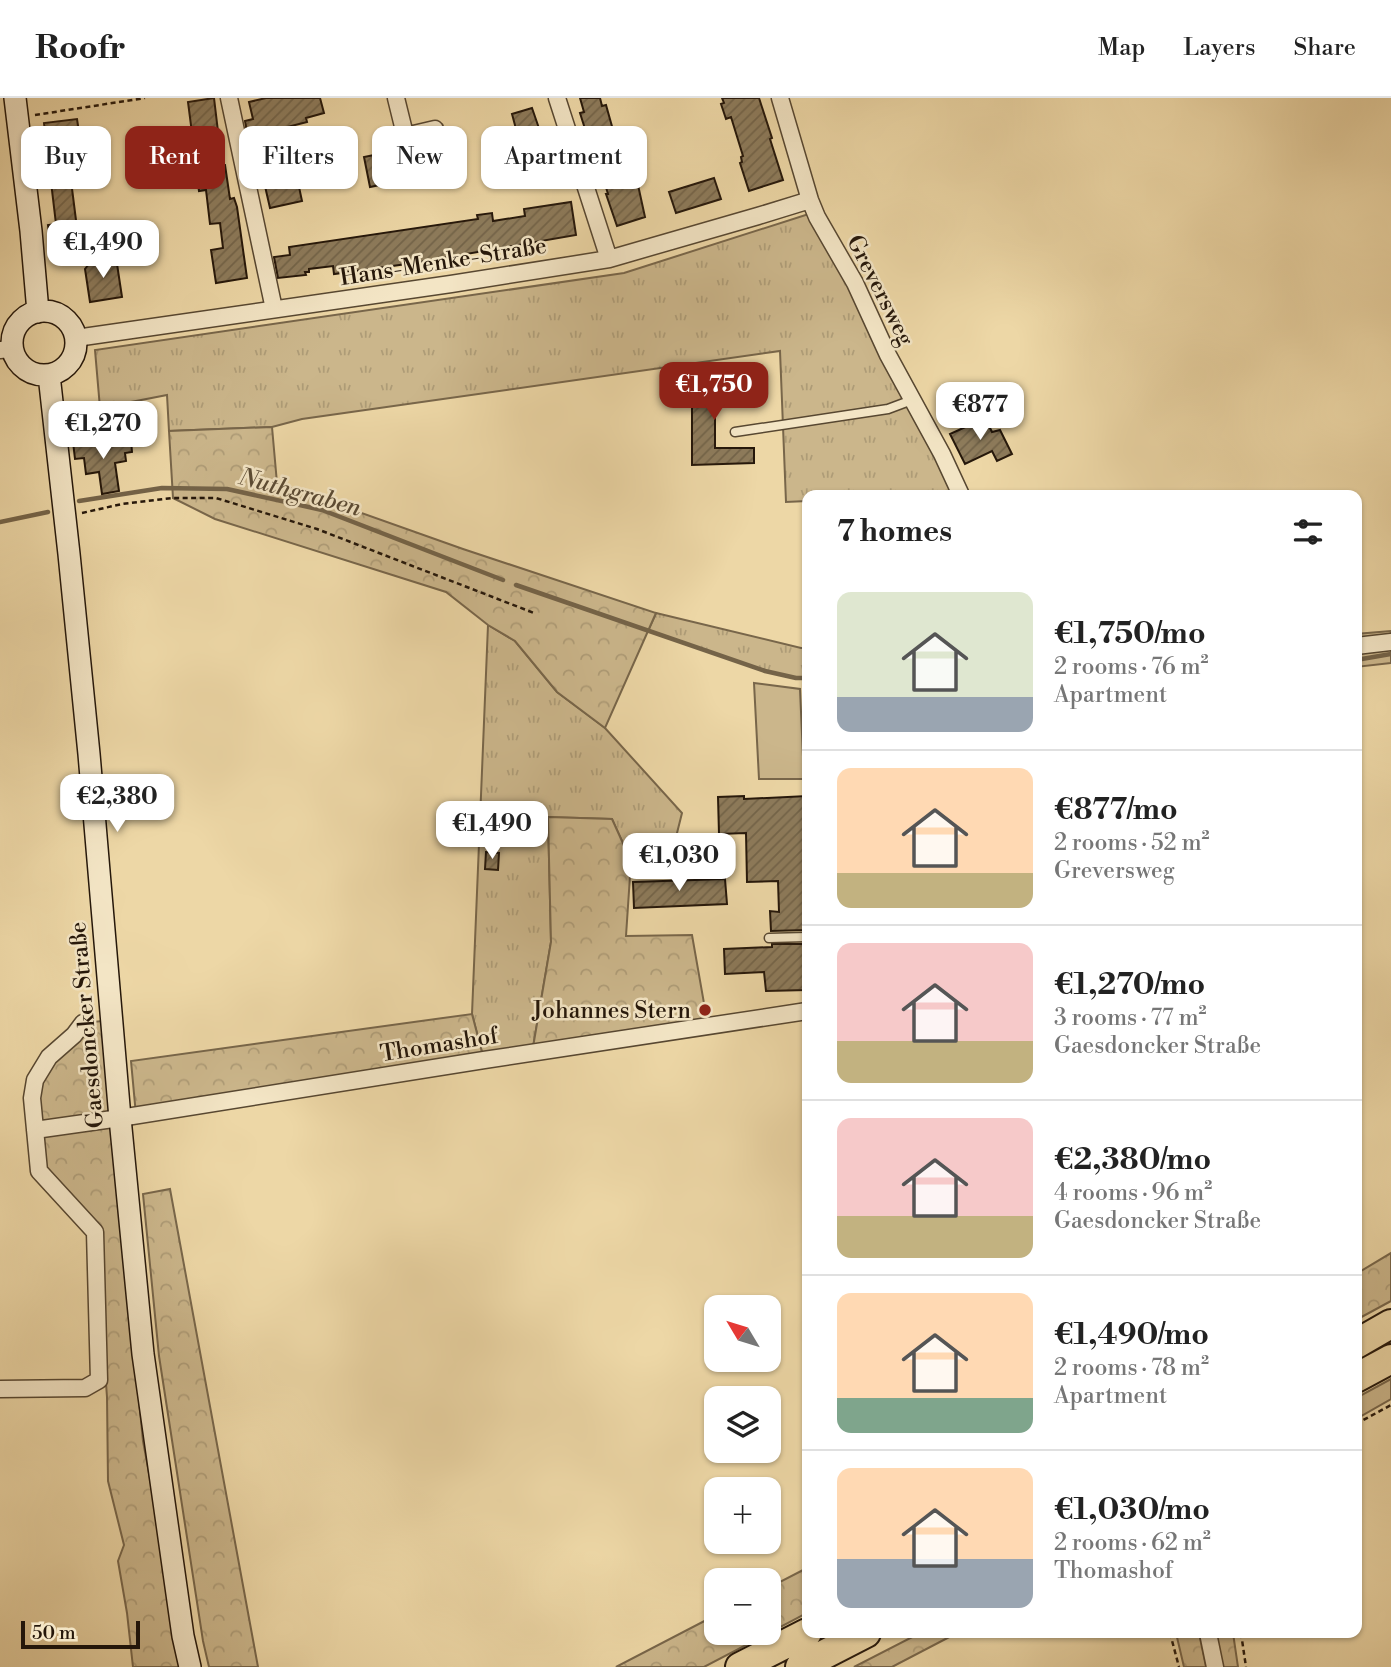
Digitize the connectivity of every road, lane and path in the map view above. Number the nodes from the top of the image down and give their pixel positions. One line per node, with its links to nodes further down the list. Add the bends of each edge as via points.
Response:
1 (145, 98): 6 (path)
2 (229, 98): 10 (street)
3 (396, 98): 7 (street)
4 (557, 98): 9 (street)
5 (780, 98): 8 (street, Greversweg)
6 (16, 108): 11 (main road)
7 (403, 126)
8 (810, 200): 9 (street, Hans-Menke-Straße); 15 (street, Greversweg)
9 (609, 259): 10 (street, Hans-Menke-Straße)
10 (274, 309): 12 (street, Hans-Menke-Straße)
11 (38, 312): 12 (main road, via 60,315); 13 (main road, via 16,327)
12 (76, 338): 14 (main road, via 67,367)
13 (6, 349): 14 (main road, via 29,372)
14 (49, 376): 26 (main road, Gaesdoncker Straße, via 88,740)
15 (912, 400): 16 (lane, via 888,409); 17 (street, Greversweg)
16 (735, 432)
17 (959, 490)
18 (78, 514): 19 (path, via 173,498 216,498 317,529)
19 (534, 613)
20 (1391, 642): 21 (street)
21 (1362, 645)
22 (769, 937): 23 (lane)
23 (802, 937)
24 (802, 1012): 26 (street, Thomashof)
25 (83, 1023): 27 (street, via 35,1080)
26 (120, 1118): 27 (street, Thomashof); 40 (main road, Gaesdoncker Straße, via 143,1354)
27 (35, 1130): 32 (street, via 39,1171 95,1232 99,1380 85,1388)
28 (1391, 1324): 29 (highway)
29 (1362, 1341)
30 (1391, 1359): 31 (highway)
31 (1362, 1375)
32 (0, 1389)
33 (1391, 1405): 34 (path)
34 (1362, 1421)
35 (802, 1636): 41 (highway)
36 (856, 1638): 42 (highway)
37 (1171, 1638): 43 (path)
38 (1209, 1638): 44 (street)
39 (1242, 1638): 45 (path)
40 (190, 1667)
41 (740, 1667)
42 (800, 1667)
43 (1179, 1667)
44 (1215, 1667)
45 (1246, 1667)

